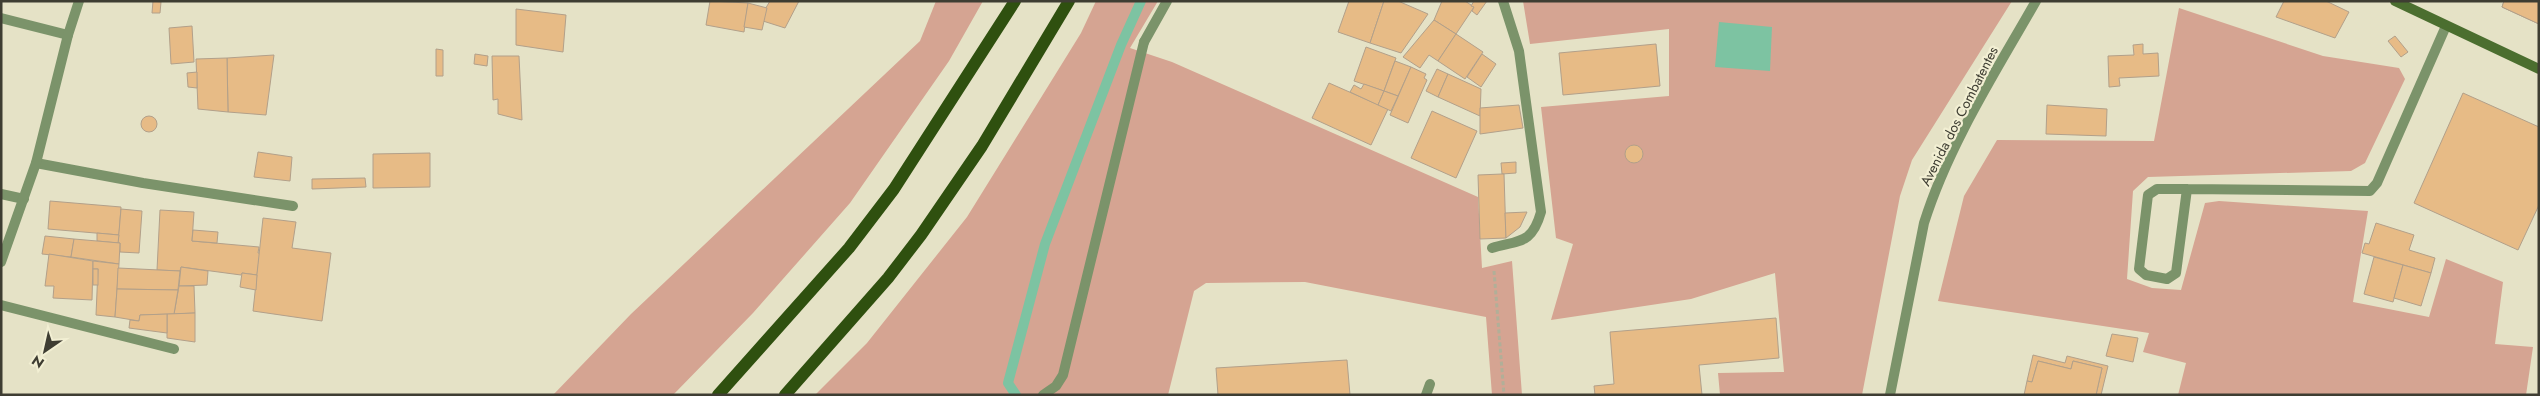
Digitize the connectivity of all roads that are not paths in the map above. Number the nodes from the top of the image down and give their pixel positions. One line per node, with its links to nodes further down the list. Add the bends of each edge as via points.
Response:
1 (79, 1): 10 (street)
2 (1015, 1): 22 (main road, via 894,189 849,248)
3 (1069, 1): 23 (main road, via 982,146 921,235 888,278)
4 (1167, 1): 24 (street, via 1144,42 1064,375)
5 (1503, 1): 17 (street, via 1519,51 1541,212 1536,228 1528,238)
6 (2036, 1): 26 (street, Avenida dos Combatentes, via 1978,103 1930,202)
7 (2395, 1): 9 (main road)
8 (1, 18): 10 (street)
9 (2446, 26): 11 (main road); 13 (street, via 2377,183 2370,191)
10 (68, 35): 12 (street)
11 (2539, 69)
12 (36, 162): 15 (street); 16 (street, via 143,183)
13 (2187, 189): 13 (street, via 2157,189 2148,195 2139,269 2146,275 2167,278 2176,273)
14 (1, 194): 15 (street)
15 (24, 199): 18 (street)
16 (293, 206)
17 (1492, 248)
18 (1, 262)
19 (1, 305): 20 (street)
20 (174, 349)
21 (1430, 384): 25 (street)
22 (718, 395)
23 (784, 395)
24 (1043, 395)
25 (1426, 395)
26 (1890, 395)

